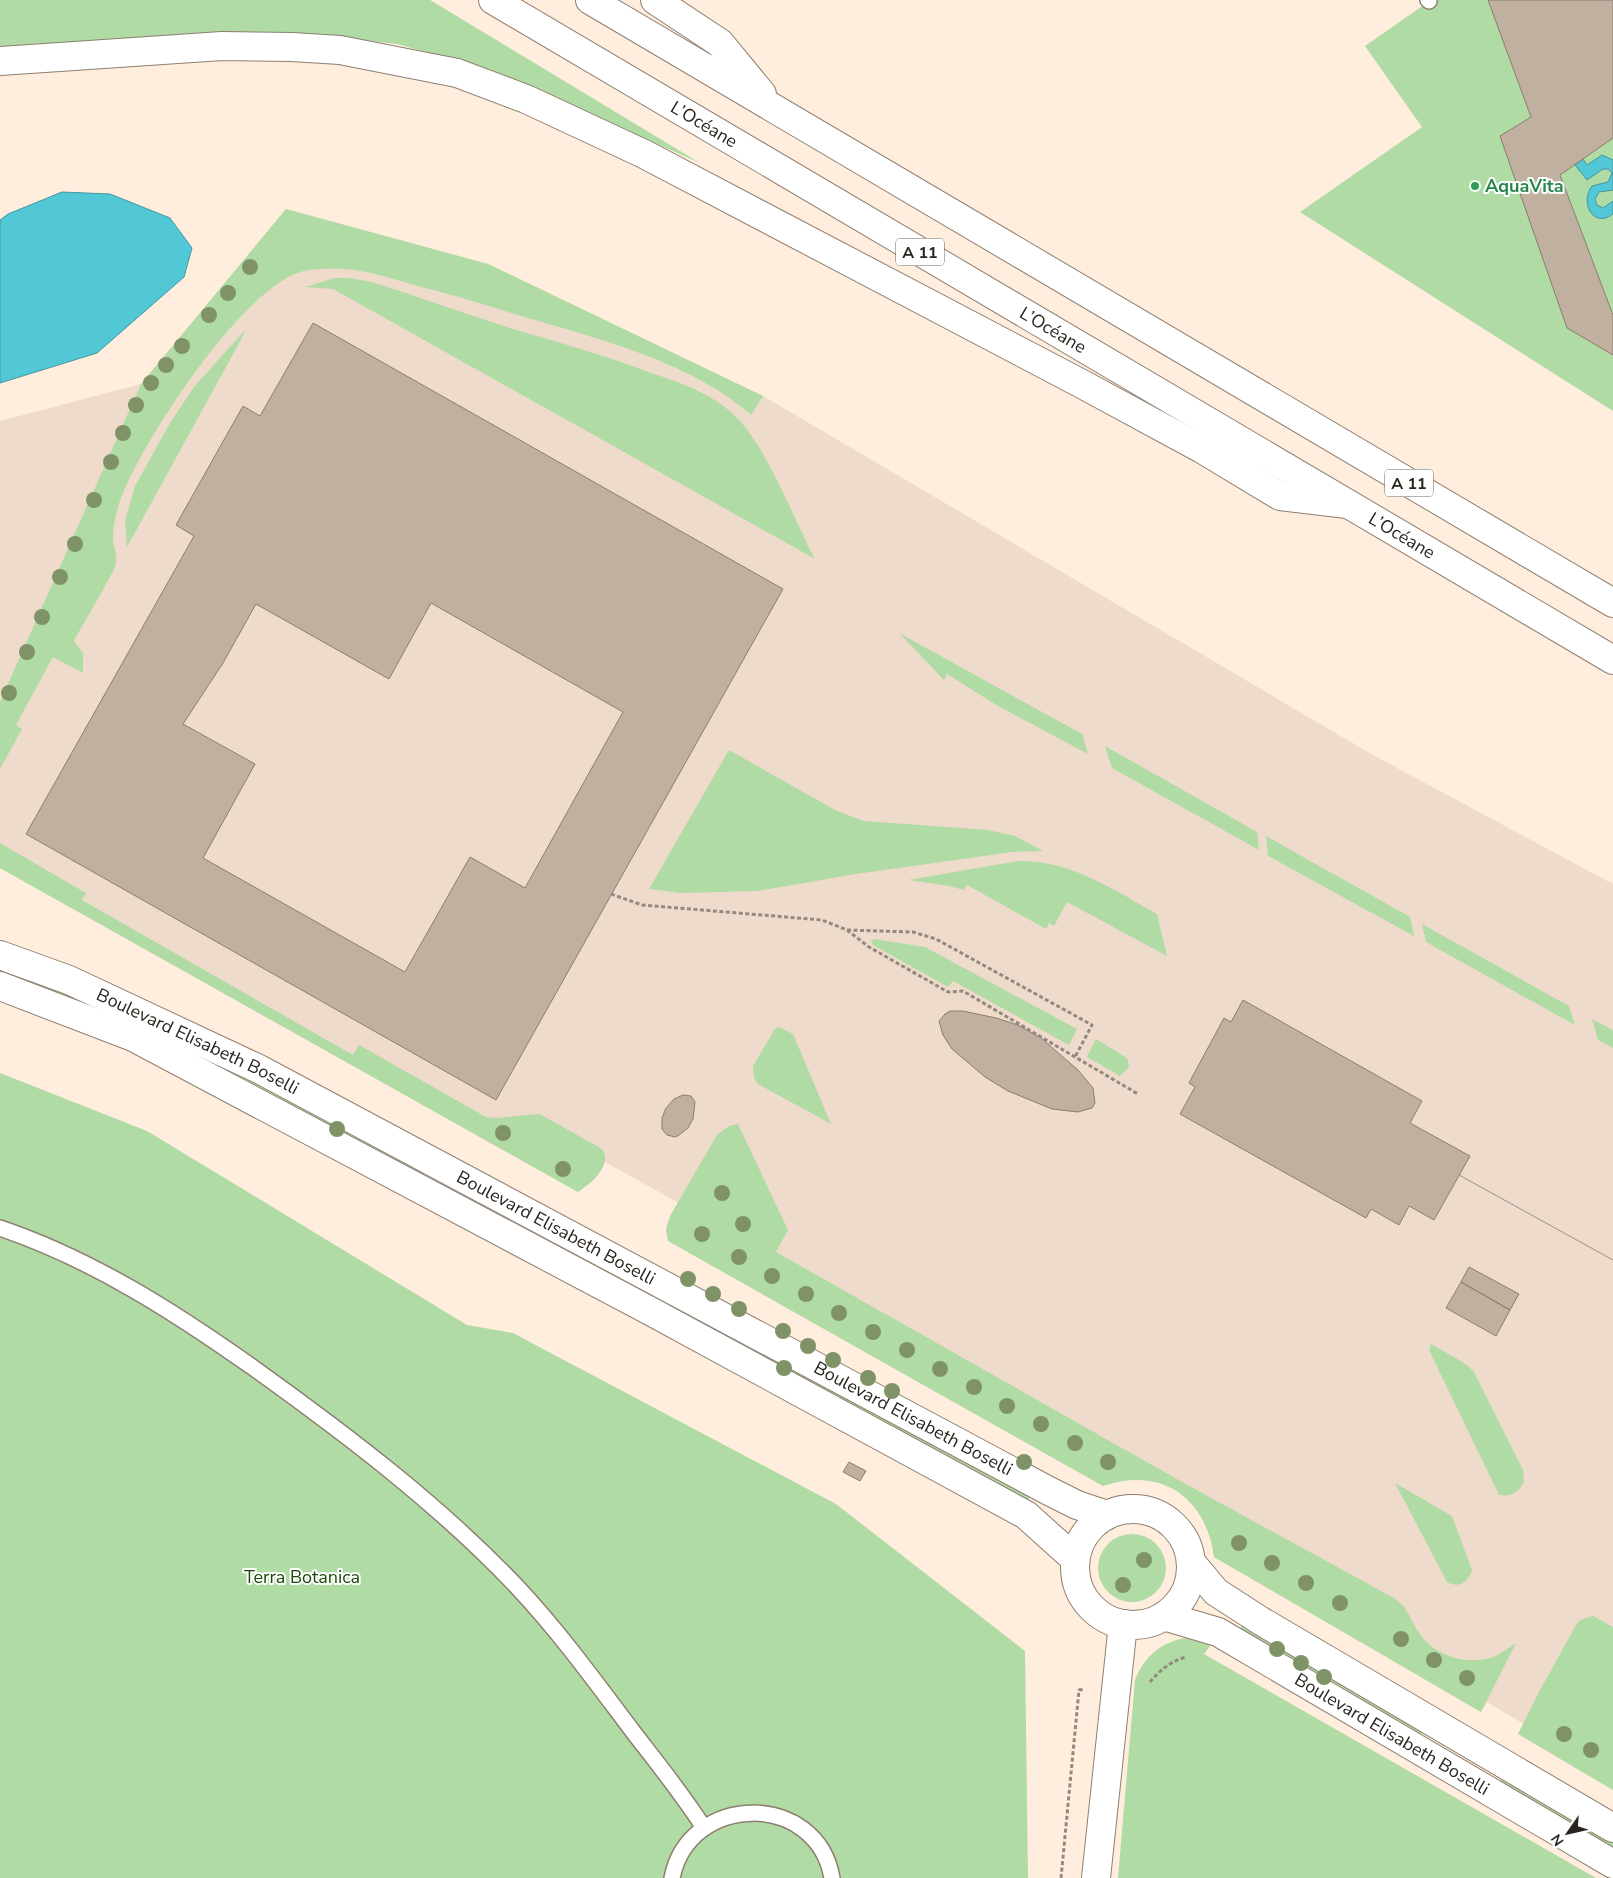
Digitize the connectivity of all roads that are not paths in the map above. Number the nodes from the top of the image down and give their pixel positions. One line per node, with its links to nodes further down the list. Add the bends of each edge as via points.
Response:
1 (494, 0): 6 (main road, L’Océane / A 11)
2 (590, 0): 5 (main road, A 11)
3 (655, 0): 5 (main road, via 720,43)
4 (0, 61): 6 (main road, via 222,46 340,50 457,73 526,98 644,154 1202,449 1280,496)
5 (774, 109): 7 (main road, A 11)
6 (1348, 504): 8 (main road, L’Océane / A 11)
7 (1613, 603)
8 (1613, 660)
9 (0, 955): 12 (main road, Boulevard Elisabeth Boselli, via 69,980 259,1069 1077,1505)
10 (0, 986): 13 (main road, via 133,1037 652,1312 1026,1515)
11 (0, 1228): 17 (lane, via 35,1240 116,1280 209,1337 287,1392 445,1517 519,1590 593,1678)
12 (1107, 1515): 13 (main road, via 1091,1525 1083,1535); 14 (main road, via 1134,1508 1161,1516 1182,1535)
13 (1075, 1559): 16 (main road, via 1076,1581 1086,1601 1102,1616)
14 (1191, 1562): 15 (main road, via 1190,1578 1184,1593); 18 (main road, Boulevard Elisabeth Boselli, via 1216,1592 1261,1621)
15 (1164, 1616): 16 (main road, via 1144,1624); 19 (main road, Boulevard Elisabeth Boselli, via 1218,1632)
16 (1123, 1624): 22 (main road)
17 (704, 1828): 20 (lane, via 684,1848); 21 (lane, via 715,1820 741,1813 780,1817 813,1839 827,1862)
18 (1613, 1828)
19 (1613, 1864)
20 (672, 1878)
21 (832, 1878)
22 (1096, 1878)

